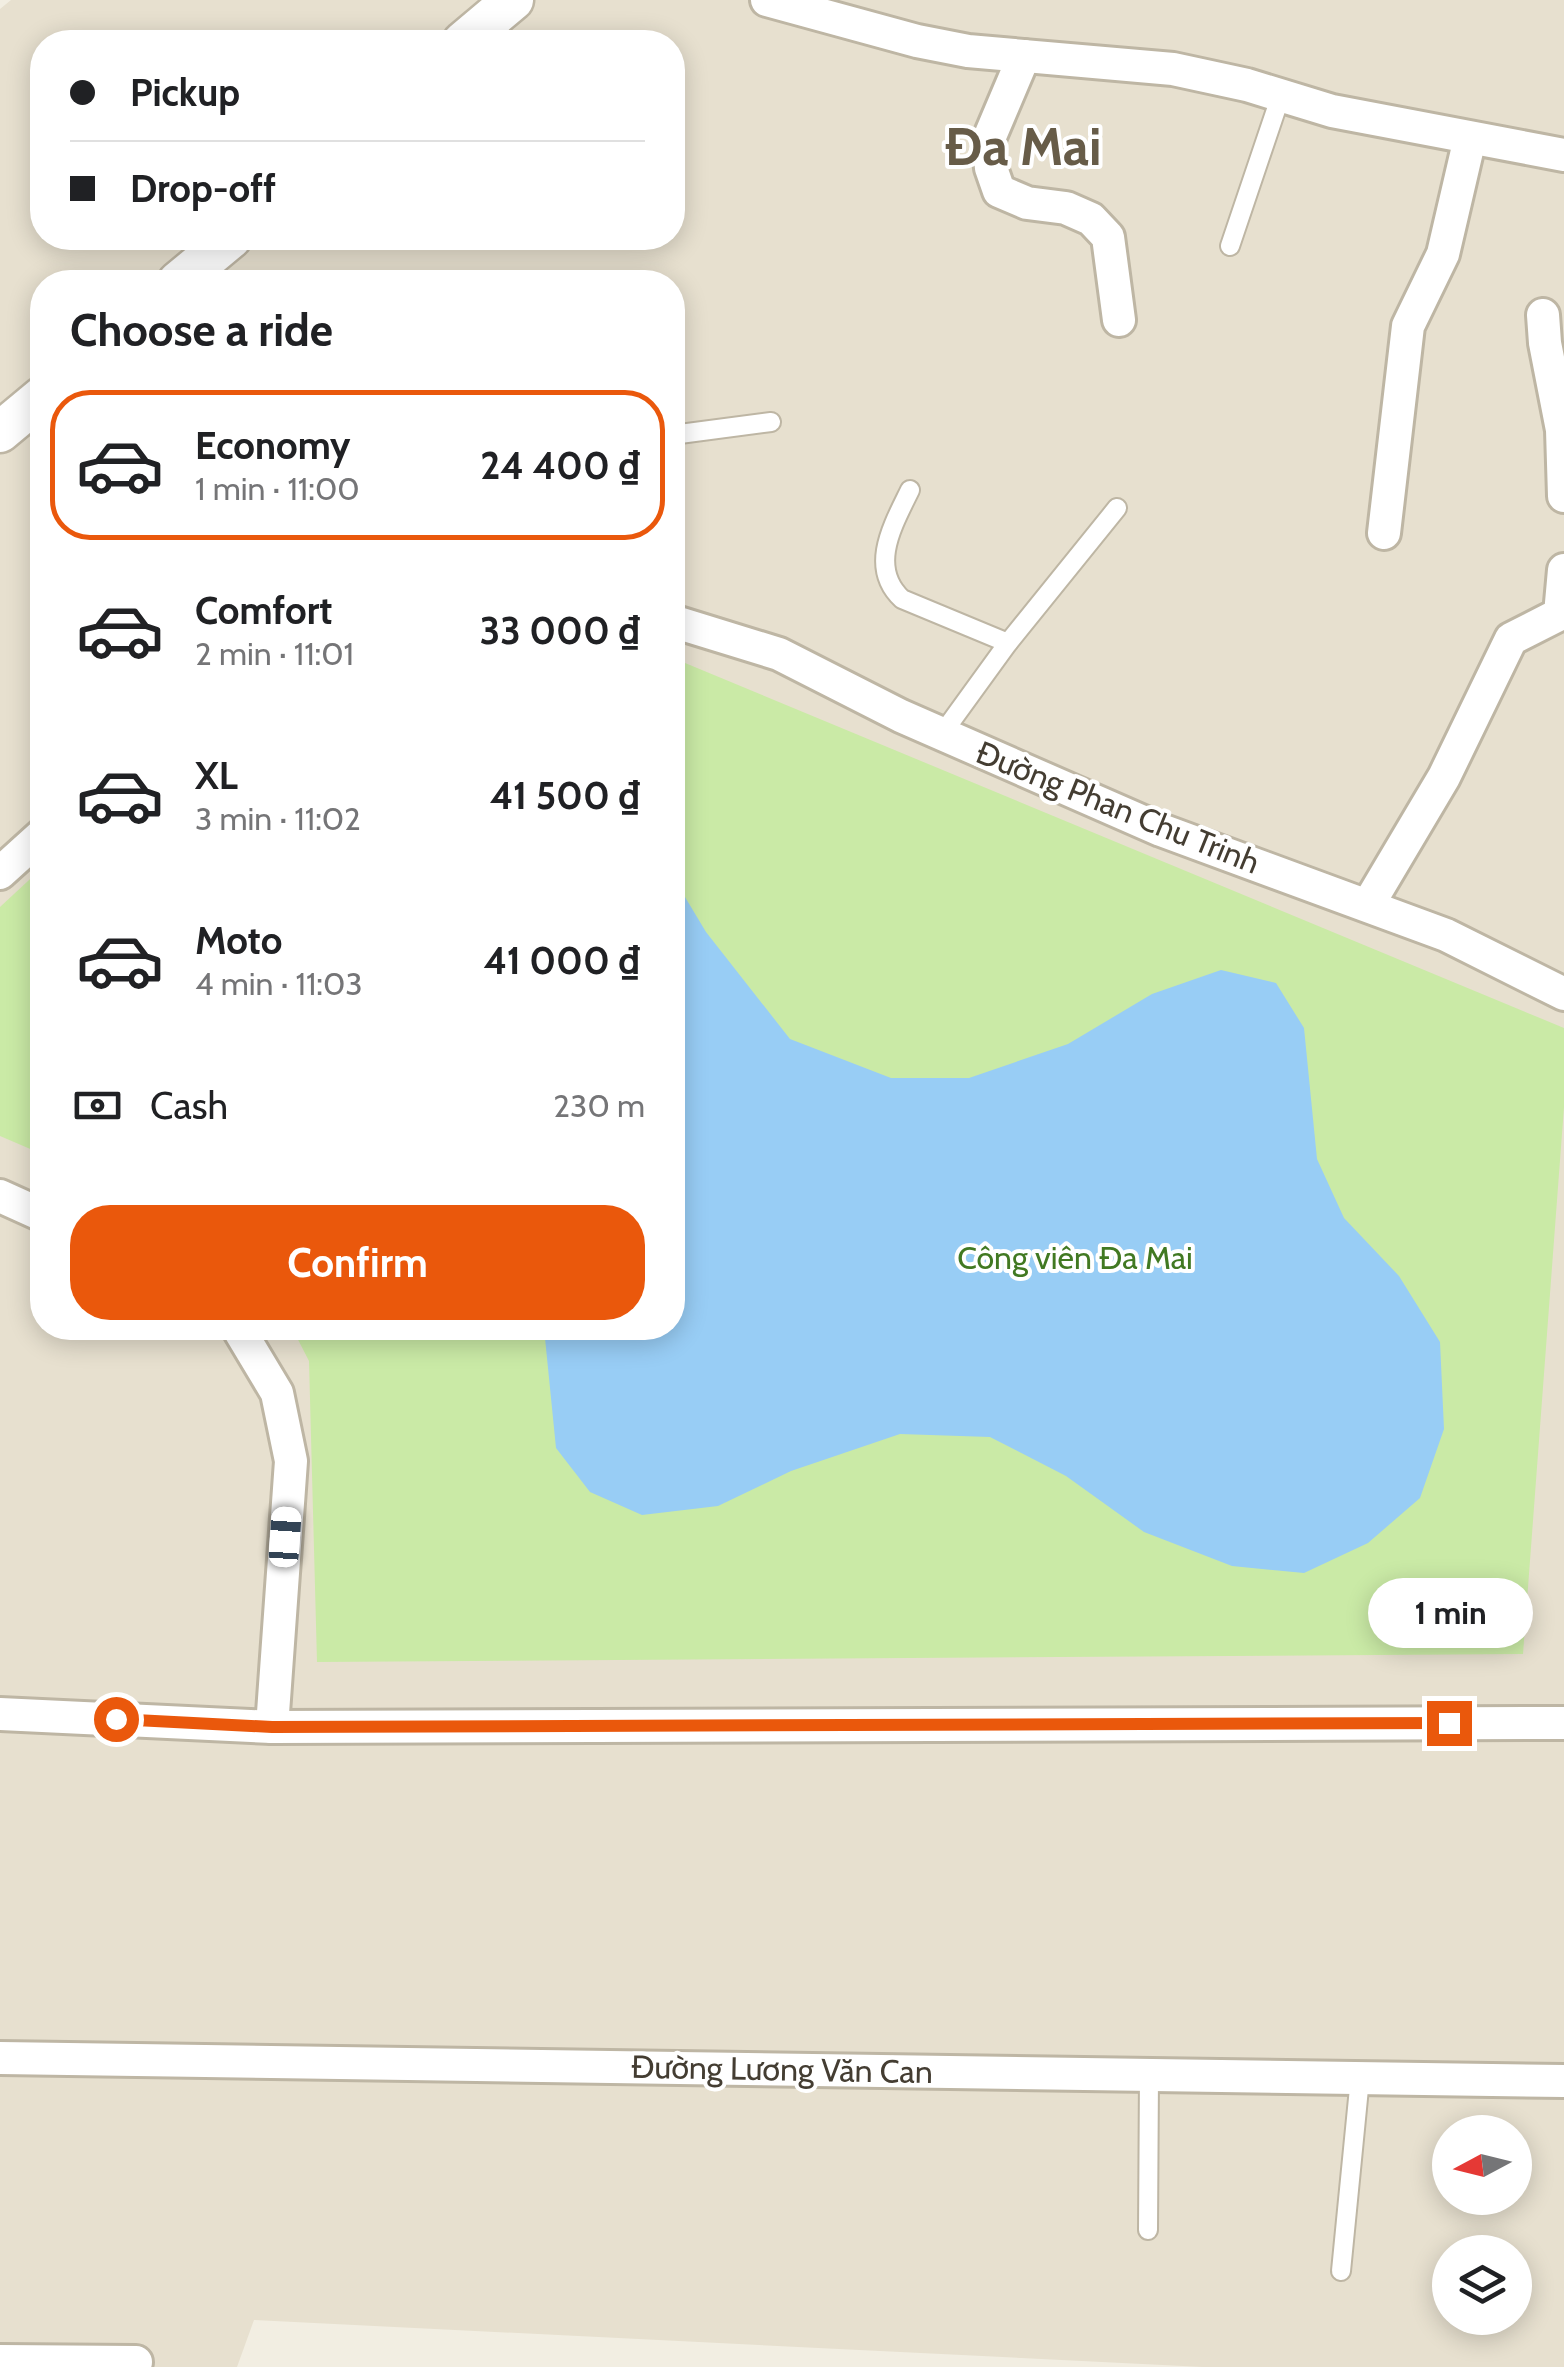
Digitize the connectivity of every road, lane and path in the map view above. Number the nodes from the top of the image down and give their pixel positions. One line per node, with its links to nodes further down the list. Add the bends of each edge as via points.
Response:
1 (513, 0): 3 (street)
2 (767, 0): 4 (street, via 916,41)
3 (477, 30)
4 (1024, 56): 5 (street, via 1172,69); 12 (street, via 988,141 999,191 1092,219 1108,237)
5 (1281, 95): 6 (street); 8 (lane)
6 (1470, 138): 7 (street); 20 (street, via 1442,254 1408,326)
7 (1564, 155)
8 (1230, 246)
9 (217, 250): 10 (street)
10 (192, 270)
11 (1543, 315): 18 (street, via 1562,430)
12 (1119, 320)
13 (30, 407): 15 (street)
14 (772, 422): 16 (lane)
15 (0, 432)
16 (685, 433)
17 (910, 490): 23 (lane, via 886,540 892,588 902,599)
18 (1564, 496)
19 (1117, 508): 23 (lane)
20 (1384, 533)
21 (1564, 570): 27 (street, via 1560,614 1511,639 1444,777)
22 (685, 626): 24 (street, Đường Phan Chu Trinh, via 779,654)
23 (1008, 642): 24 (lane)
24 (942, 734): 27 (street, Đường Phan Chu Trinh, via 1161,830)
25 (30, 846): 26 (street)
26 (0, 873)
27 (1368, 906): 28 (street, Đường Phan Chu Trinh, via 1446,934)
28 (1564, 994)
29 (0, 1196): 30 (street)
30 (30, 1210)
31 (245, 1340): 34 (street, via 277,1394 291,1462)
32 (0, 1714): 34 (street)
33 (1564, 1723): 34 (street)
34 (272, 1727)
35 (0, 2058): 36 (street, Đường Lương Văn Can)
36 (1149, 2074): 37 (street, Đường Lương Văn Can); 39 (lane)
37 (1360, 2078): 38 (street, Đường Lương Văn Can); 40 (lane)
38 (1564, 2081)
39 (1148, 2230)
40 (1342, 2271)
41 (0, 2361): 42 (street)
42 (136, 2362)

